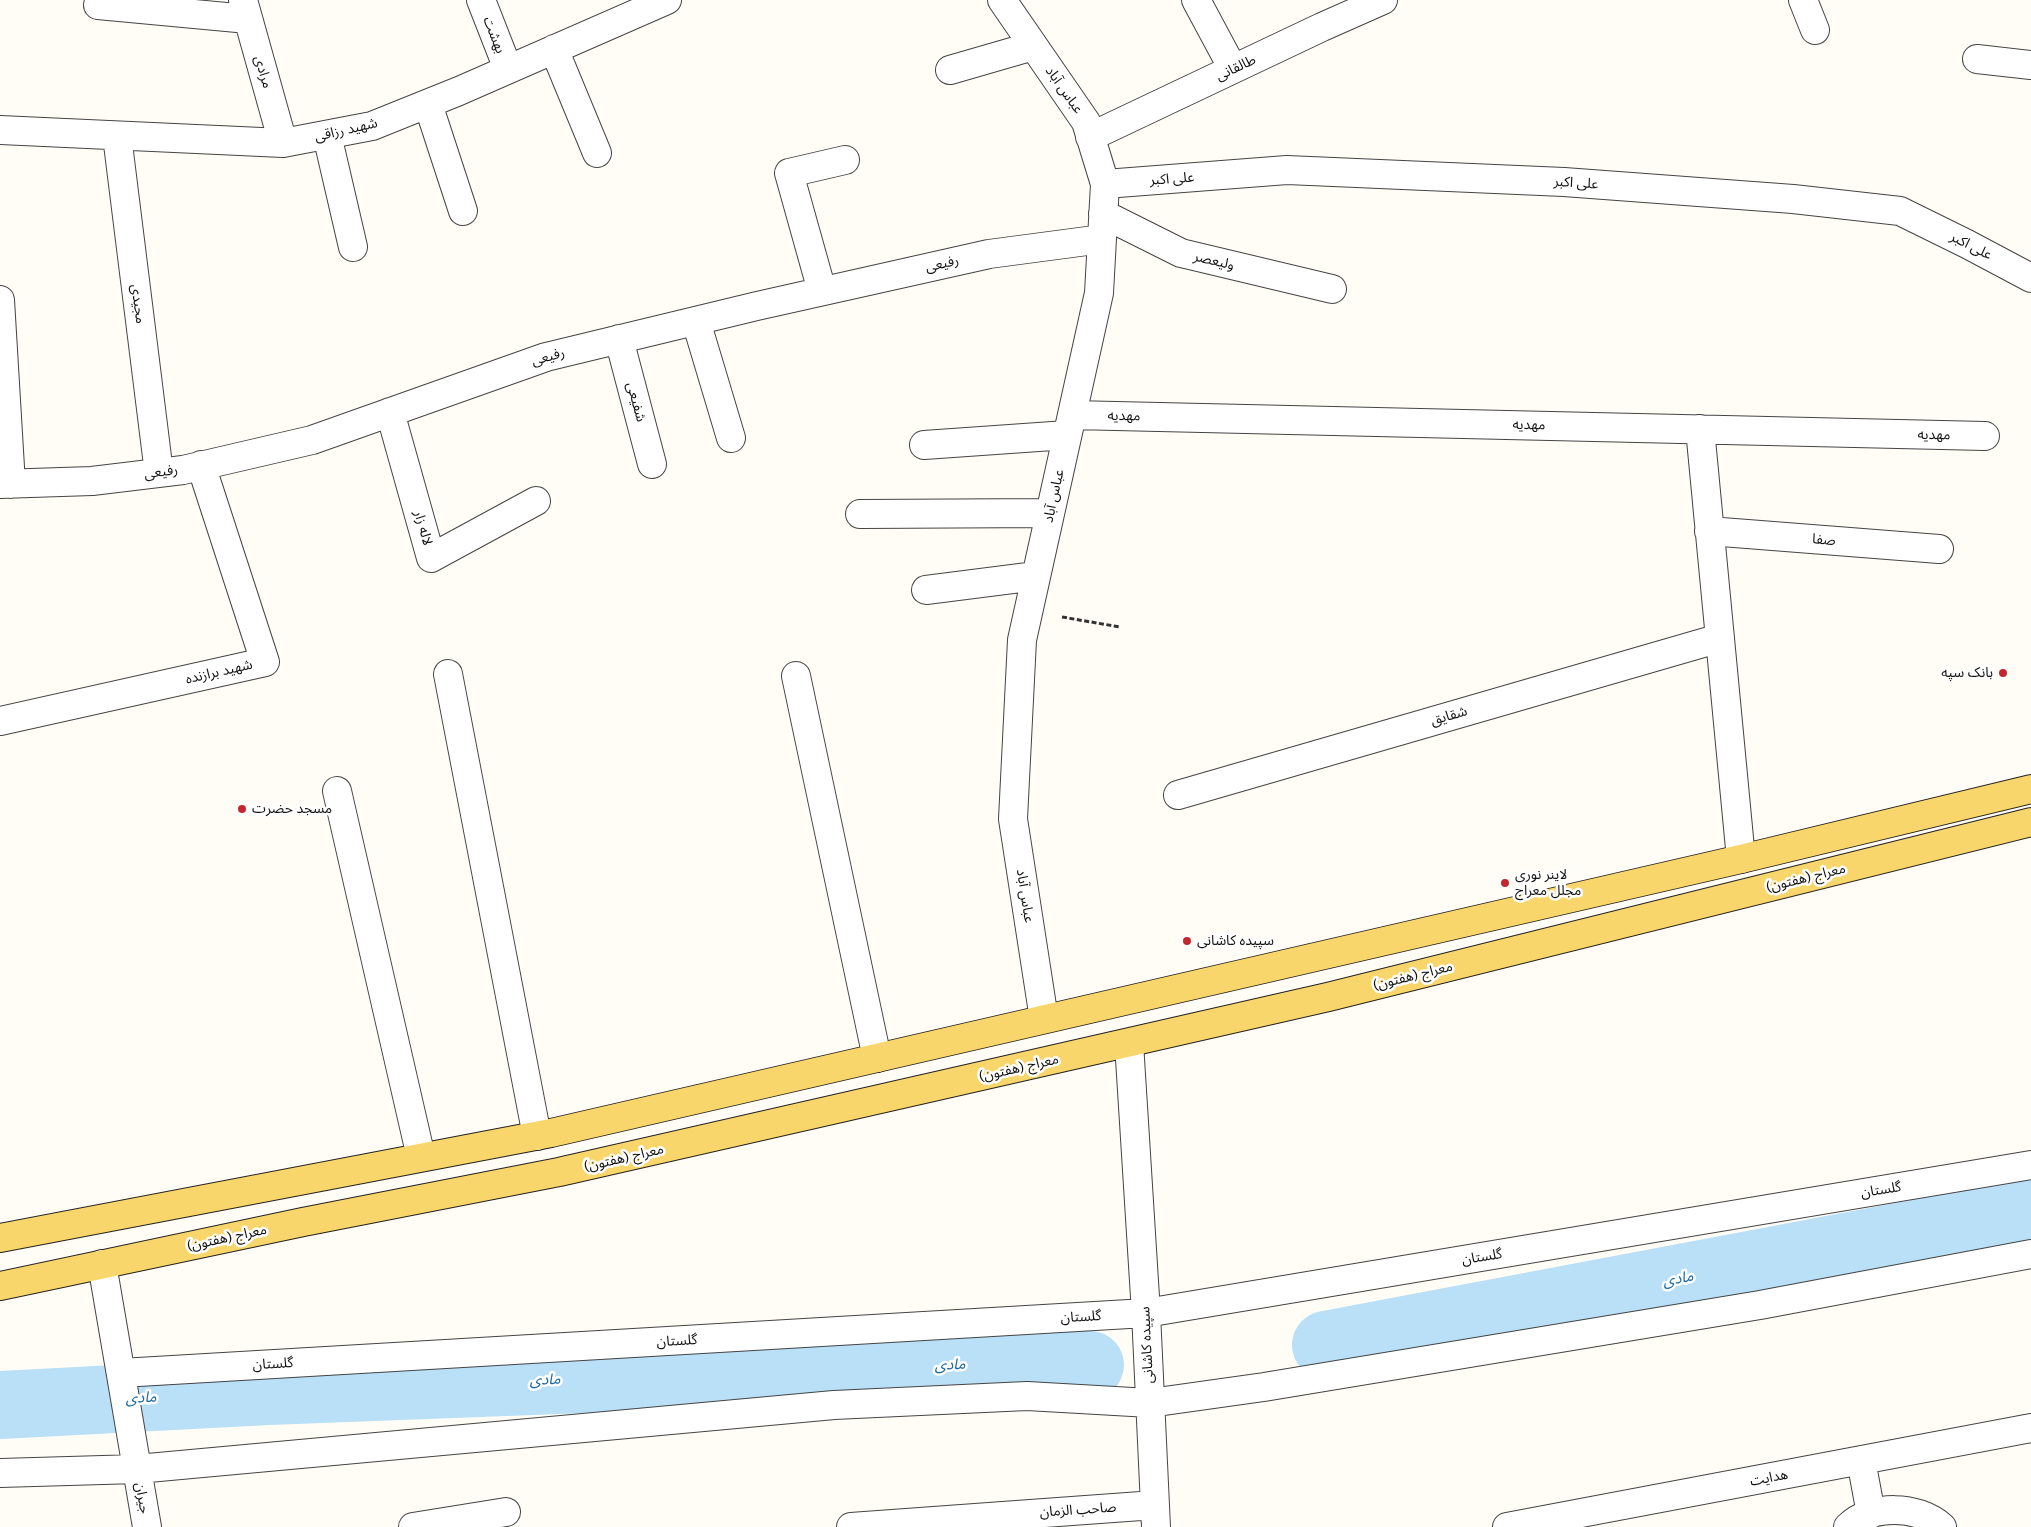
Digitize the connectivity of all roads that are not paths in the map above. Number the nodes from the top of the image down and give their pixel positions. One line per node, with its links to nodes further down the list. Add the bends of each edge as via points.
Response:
1 (481, 0): 14 (street, بهشت)
2 (667, 0): 11 (street, شهید رزاقی)
3 (1002, 0): 10 (street, عباس آباد)
4 (1196, 0): 15 (street)
5 (1383, 0): 15 (street, طالقانی)
6 (1803, 0): 9 (street)
7 (98, 4): 8 (street)
8 (245, 9): 22 (street, مرادی)
9 (1815, 30)
10 (1033, 46): 16 (street); 21 (street, عباس آباد, via 1086,122)
11 (554, 49): 14 (street, شهید رزاقی); 23 (street)
12 (1978, 59): 13 (street)
13 (2031, 66)
14 (508, 69): 17 (street, شهید رزاقی)
15 (1233, 69): 21 (street, طالقانی)
16 (950, 70)
17 (428, 104): 19 (street, شهید رزاقی, via 372,126); 26 (street)
18 (0, 130): 20 (street, شهید رزاقی)
19 (326, 135): 22 (street, شهید رزاقی); 28 (street)
20 (117, 136): 22 (street, شهید رزاقی); 43 (street, مجیدی)
21 (1090, 137): 25 (street, عباس آباد)
22 (283, 143)
23 (597, 153)
24 (844, 160): 31 (street, via 789,173)
25 (1105, 184): 27 (street, عباس آباد); 29 (street, علی اکبر, via 1287,170 1564,182 1793,199 1900,211)
26 (463, 211)
27 (1102, 226): 30 (street, ولیعصر, via 1181,253); 31 (street, رفیعی); 36 (street, عباس آباد, via 1099,293)
28 (353, 247)
29 (2031, 278)
30 (1332, 289)
31 (822, 291): 33 (street, رفیعی)
32 (0, 300): 44 (street)
33 (696, 321): 34 (street, رفیعی); 39 (street)
34 (619, 340): 35 (street, رفیعی, via 546,357); 41 (street, شفیعی)
35 (390, 412): 42 (street, رفیعی, via 312,440); 45 (street, لاله زار, via 431,558)
36 (1070, 425): 37 (street, مهدیه); 40 (street); 46 (street, عباس آباد)
37 (1700, 429): 38 (street, مهدیه); 48 (street)
38 (1985, 436)
39 (731, 438)
40 (924, 445)
41 (652, 464)
42 (201, 465): 43 (street, رفیعی); 55 (street, شهید برازنده, via 266,662)
43 (159, 473): 44 (street, رفیعی, via 92,481)
44 (5, 484)
45 (536, 501)
46 (1050, 513): 47 (street); 50 (street, عباس آباد)
47 (860, 514)
48 (1709, 531): 49 (street, صفا); 52 (street)
49 (1939, 549)
50 (1036, 576): 51 (street); 61 (street, عباس آباد, via 1022,640 1013,819)
51 (926, 590)
52 (1720, 638): 58 (street, شقایق); 60 (street)
53 (448, 674): 64 (street)
54 (796, 676): 63 (street)
55 (0, 721)
56 (2031, 789): 60 (main road)
57 (337, 791): 65 (street)
58 (1178, 794)
59 (2031, 822): 62 (main road, معراج (هفتون), via 1328,998)
60 (1741, 859): 61 (main road)
61 (1044, 1019): 63 (main road)
62 (1129, 1043): 69 (main road, معراج (هفتون), via 559,1172); 71 (street, سپیده کاشانی)
63 (877, 1058): 64 (main road)
64 (537, 1136): 65 (main road)
65 (421, 1157): 67 (main road)
66 (2031, 1165): 71 (street, گلستان)
67 (0, 1238)
68 (2031, 1254): 73 (street, via 1760,1305)
69 (102, 1264): 70 (main road, معراج (هفتون)); 72 (street, جیران)
70 (0, 1286)
71 (1146, 1313): 72 (street, گلستان); 73 (street, سپیده کاشانی)
72 (121, 1374): 76 (street, جیران)
73 (1150, 1403): 76 (street, via 1027,1396 834,1405); 80 (street, سپیده کاشانی)
74 (2031, 1428): 75 (street, هدایت)
75 (1861, 1460): 79 (street); 84 (street, هدایت)
76 (137, 1469): 77 (street); 81 (street, جیران)
77 (0, 1473)
78 (506, 1512): 82 (street)
79 (1871, 1514): 85 (street); 86 (street, via 1894,1510 1917,1513)
80 (1155, 1516): 83 (street, صاحب الزمان)
81 (147, 1527)
82 (413, 1527)
83 (851, 1527)
84 (1507, 1527)
85 (1848, 1527)
86 (1942, 1527)

